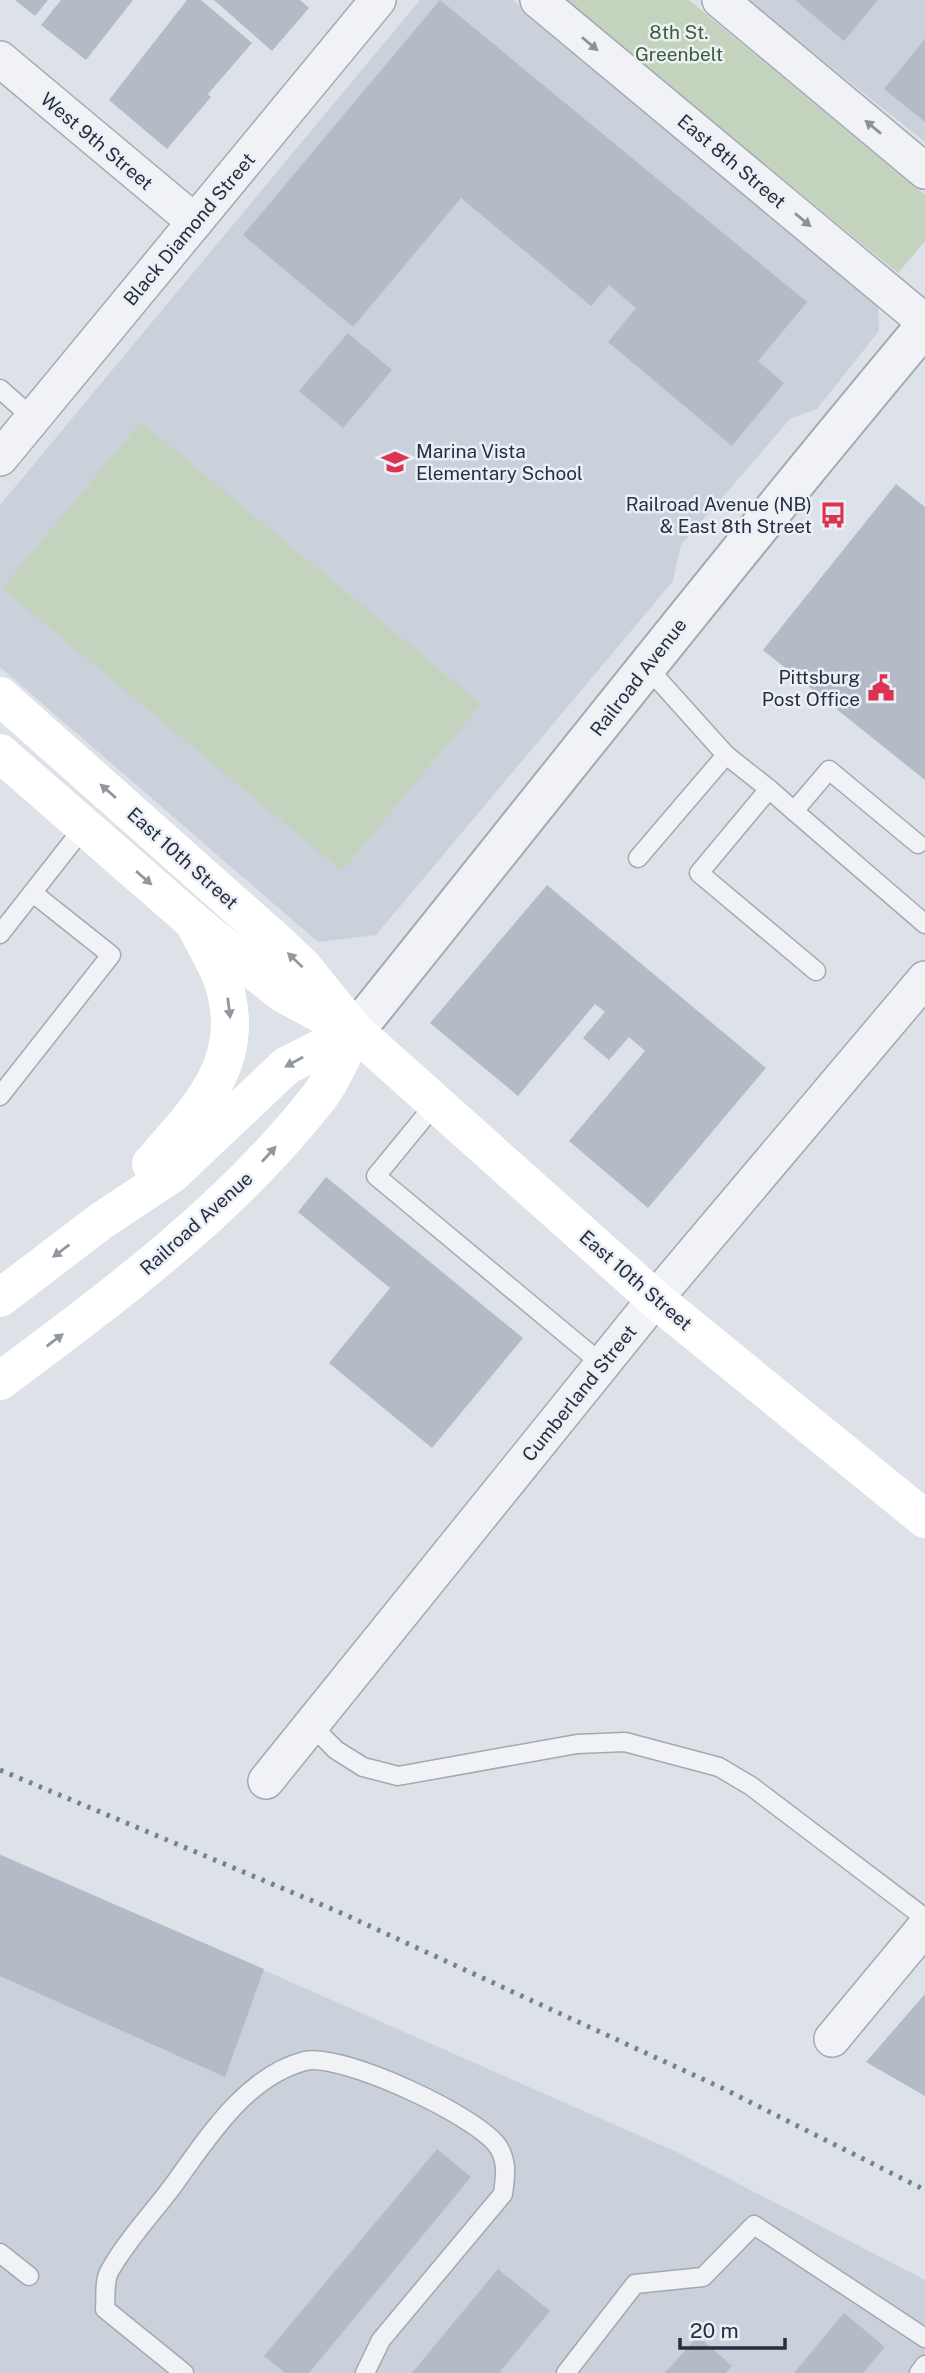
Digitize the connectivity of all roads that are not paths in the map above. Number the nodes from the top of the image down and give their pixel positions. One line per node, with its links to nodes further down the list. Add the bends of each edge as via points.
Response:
1 (379, 0): 6 (street, Black Diamond Street)
2 (538, 0): 7 (street, East 8th Street, one-way to 7)
3 (720, 0): 5 (street, one-way to 3)
4 (0, 59): 6 (street, West 9th Street)
5 (925, 171)
6 (195, 222): 9 (street, Black Diamond Street)
7 (925, 324): 11 (street, Railroad Avenue)
8 (0, 389): 9 (lane)
9 (33, 418): 10 (street, Black Diamond Street)
10 (0, 458)
11 (646, 666): 14 (lane); 26 (street, Railroad Avenue)
12 (0, 696): 26 (main road, East 10th Street, one-way to 12, via 279,944)
13 (0, 753): 17 (main road, East 10th Street)
14 (726, 755): 15 (lane); 19 (lane)
15 (769, 789): 16 (lane); 24 (lane, via 699,873)
16 (794, 811): 18 (lane, via 829,770); 22 (lane)
17 (85, 827): 20 (lane); 21 (main road, East 10th Street, one-way to 21)
18 (918, 844)
19 (638, 858)
20 (33, 892): 23 (lane); 27 (lane, via 111,955)
21 (195, 923): 26 (main road, East 10th Street, via 282,993); 29 (main road, one-way to 29, via 227,994 232,1035 219,1076 186,1124)
22 (925, 924)
23 (0, 934)
24 (816, 971)
25 (925, 979): 31 (street, Cumberland Street)
26 (355, 1031): 28 (main road, East 10th Street); 29 (main road, Railroad Avenue, one-way to 29, via 286,1066 172,1174); 33 (main road, Railroad Avenue, one-way to 26, via 111,1298 242,1184 320,1095)
27 (0, 1096)
28 (436, 1103): 31 (main road, East 10th Street); 32 (lane, via 376,1176)
29 (101, 1221): 30 (main road, Railroad Avenue, one-way to 30)
30 (0, 1298)
31 (655, 1299): 32 (street, Cumberland Street); 34 (main road, East 10th Street)
32 (602, 1364): 35 (street, Cumberland Street)
33 (0, 1381)
34 (925, 1519)
35 (311, 1725): 36 (street, Cumberland Street); 37 (lane, via 336,1750 363,1767 398,1776 577,1744 625,1742 719,1767 751,1786)
36 (266, 1781)
37 (925, 1918)
38 (925, 1927): 39 (street)
39 (832, 2039)
40 (0, 2253): 41 (lane)
41 (29, 2276)
42 (925, 2338): 46 (lane, via 754,2225 703,2277 635,2284)
43 (925, 2365): 47 (lane)
44 (184, 2373): 45 (lane, via 105,2309 108,2275 215,2125 278,2072 306,2060 377,2075 446,2109 482,2131 498,2147 506,2166 503,2194 381,2340)
45 (365, 2373)
46 (566, 2373)
47 (919, 2373)

